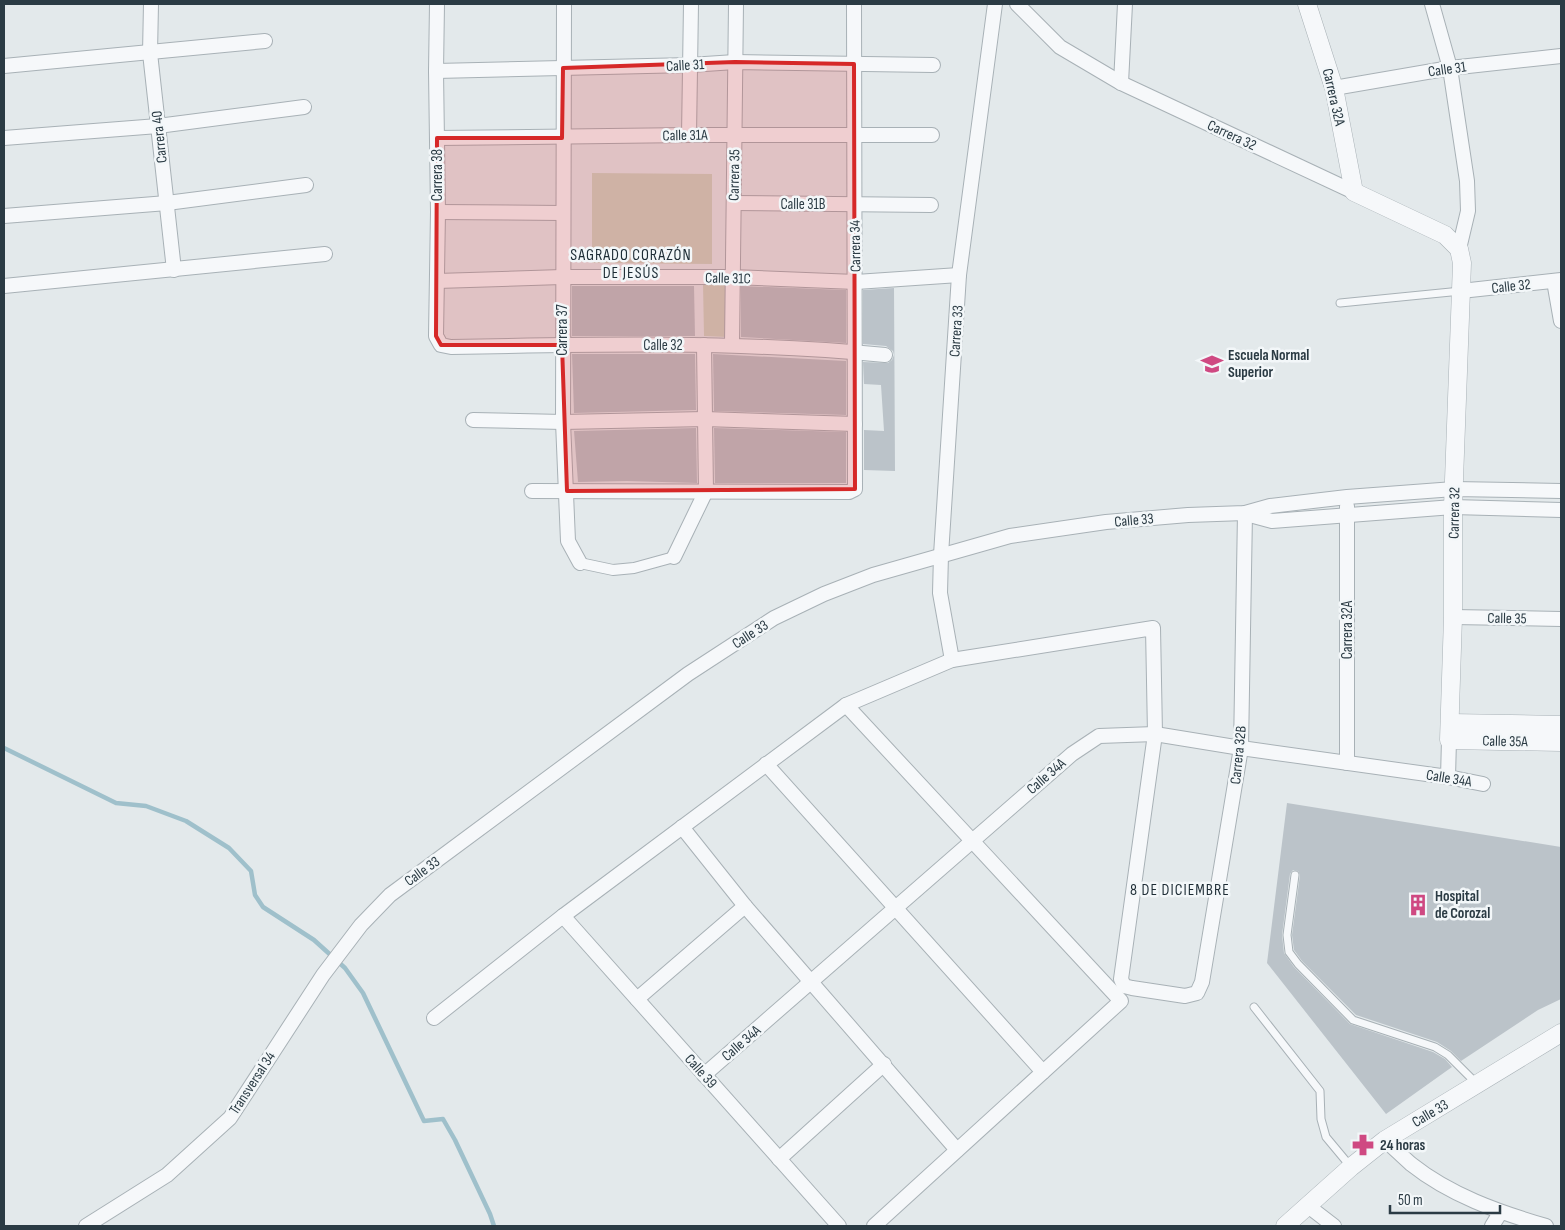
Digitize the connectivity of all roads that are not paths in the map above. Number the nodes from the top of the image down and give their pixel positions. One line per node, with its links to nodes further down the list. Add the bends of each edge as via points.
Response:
1 (151, 4): 13 (street, Carrera 40)
2 (437, 4): 22 (street, Carrera 38)
3 (564, 4): 20 (street, Carrera 37)
4 (691, 4): 17 (street)
5 (736, 4): 15 (street, Carrera 35)
6 (854, 4): 16 (street, Carrera 34)
7 (995, 4): 46 (street, Carrera 33)
8 (1016, 4): 23 (street, Carrera 32, via 1060,47)
9 (1125, 4): 23 (street)
10 (1308, 4): 24 (street, Carrera 32A)
11 (1432, 4): 21 (street, Carrera 32)
12 (265, 41): 13 (street)
13 (150, 53): 19 (street); 26 (street, Carrera 40)
14 (1561, 56): 21 (street, Calle 31)
15 (736, 62): 16 (street, Calle 31); 17 (street, Calle 31); 28 (street, Carrera 35)
16 (854, 64): 18 (street, Calle 31); 29 (street, Carrera 34)
17 (690, 65): 20 (street, Calle 31); 27 (street)
18 (933, 65)
19 (4, 66)
20 (563, 68): 22 (street, Calle 31); 33 (street, Carrera 37)
21 (1450, 68): 24 (street, Calle 31); 43 (street, Carrera 32, via 1467,181 1468,211)
22 (436, 71): 32 (street, Carrera 38)
23 (1122, 83): 35 (street, Carrera 32)
24 (1334, 88): 35 (street, Carrera 32A)
25 (304, 107): 26 (street)
26 (158, 126): 31 (street); 36 (street, Carrera 40)
27 (689, 135): 28 (street, Calle 31A); 33 (street, Calle 31A)
28 (735, 135): 29 (street, Calle 31A); 37 (street, Carrera 35)
29 (854, 135): 30 (street, Calle 31A); 38 (street, Carrera 34)
30 (932, 135)
31 (4, 138)
32 (437, 138): 33 (street, Calle 31A); 40 (street, Carrera 38)
33 (562, 138): 41 (street, Carrera 37)
34 (306, 185): 36 (street)
35 (1354, 192): 43 (street, Carrera 32, via 1445,235)
36 (167, 203): 42 (street); 45 (street, Carrera 40)
37 (734, 203): 38 (street, Calle 31B); 48 (street, Carrera 35)
38 (854, 204): 39 (street, Calle 31B); 51 (street, Carrera 34)
39 (931, 205)
40 (438, 212): 41 (street); 49 (street, Carrera 38)
41 (562, 213): 47 (street, Carrera 37)
42 (4, 216)
43 (1459, 249): 53 (street, Carrera 32)
44 (325, 254): 45 (street)
45 (174, 270): 52 (street)
46 (959, 275): 51 (street, Calle 31C); 75 (street, Carrera 33)
47 (562, 277): 48 (street, Calle 31C); 49 (street, Calle 31C); 57 (street, Carrera 37)
48 (733, 277): 51 (street, Calle 31C); 59 (street, Carrera 35)
49 (437, 281): 56 (street, Carrera 38, via 436,336)
50 (1558, 281): 53 (street, Calle 32); 55 (street)
51 (856, 282): 60 (street, Carrera 34)
52 (4, 286)
53 (1462, 291): 54 (lane); 71 (street, Carrera 32)
54 (1340, 303)
55 (1561, 321)
56 (441, 345): 57 (street, Calle 32, via 451,348)
57 (562, 345): 58 (street, Calle 32); 64 (street, Carrera 37)
58 (704, 345): 59 (street, Calle 32); 62 (street)
59 (732, 345): 60 (street, Calle 32)
60 (854, 352): 61 (street, Calle 32); 65 (street, Carrera 34)
61 (885, 354)
62 (705, 419): 64 (street); 65 (street); 68 (street)
63 (473, 420): 64 (street)
64 (563, 422): 67 (street, Carrera 37)
65 (855, 424): 68 (street, Carrera 34, via 855,489 849,492)
66 (532, 491): 67 (street)
67 (567, 491): 68 (street); 77 (street, Carrera 37, via 568,542)
68 (706, 491): 76 (street)
69 (1561, 491): 71 (street, Calle 33)
70 (1347, 498): 71 (street, Calle 33); 73 (street, Calle 33, via 1270,506); 74 (street, Carrera 32A)
71 (1453, 498): 72 (street, Calle 33); 74 (street, Calle 33); 78 (street, Carrera 32)
72 (1561, 510)
73 (1245, 513): 74 (street, Calle 33, via 1272,521); 75 (street, Calle 33, via 1106,522 1010,536); 86 (street, Carrera 32B)
74 (1347, 516): 87 (street, Carrera 32A)
75 (941, 555): 80 (street, Carrera 33, via 940,593); 97 (street, Calle 33, via 873,575 799,606 774,618 688,674 390,895)
76 (674, 557): 77 (street, via 613,570)
77 (580, 563)
78 (1453, 618): 79 (street, Calle 35); 83 (street, Carrera 32)
79 (1561, 619)
80 (952, 660): 81 (street); 84 (street, via 1153,628)
81 (846, 705): 88 (street); 92 (street)
82 (1561, 725): 83 (street, Calle 35A)
83 (1450, 732): 85 (street, Calle 35A); 89 (street, Carrera 32)
84 (1155, 734): 86 (street, Calle 34A); 86 (street, Carrera 32B, via 1121,979 1124,986 1132,988 1185,996 1197,993 1202,982); 92 (street, Calle 34A, via 1099,736 1072,754)
85 (1561, 742)
86 (1241, 748): 87 (street, Calle 34A)
87 (1346, 763): 89 (street, Calle 34A)
88 (766, 764): 91 (street); 95 (street)
89 (1448, 778): 90 (street, Calle 34A)
90 (1483, 784)
91 (682, 827): 94 (street); 96 (street)
92 (972, 841): 95 (street, Calle 34A); 104 (street, via 1120,1001)
93 (1295, 874): 106 (lane, via 1287,935 1289,952 1298,964 1353,1020 1434,1047 1448,1055)
94 (744, 906): 98 (street); 99 (street)
95 (896, 908): 98 (street, Calle 34A); 104 (street)
96 (563, 916): 99 (street, Calle 39); 101 (street)
97 (343, 948): 113 (street, Transversal 34, via 230,1118 167,1175)
98 (811, 982): 103 (street); 105 (street, Calle 34A)
99 (637, 1000): 105 (street, Calle 39)
100 (1254, 1007): 110 (lane, via 1320,1091 1321,1119 1326,1137)
101 (434, 1018)
102 (1561, 1033): 106 (street, Calle 33)
103 (884, 1064): 108 (street); 109 (street)
104 (1043, 1072): 108 (street)
105 (704, 1075): 109 (street, Calle 39)
106 (1478, 1084): 107 (street, Calle 33)
107 (1385, 1140): 110 (street, Calle 33); 112 (street, via 1411,1164 1450,1190)
108 (957, 1150): 115 (street)
109 (779, 1159): 114 (street, Calle 39)
110 (1351, 1167): 111 (street, Calle 33)
111 (1308, 1206): 116 (street, Calle 33); 117 (street)
112 (1500, 1213): 118 (street); 119 (street)
113 (86, 1226)
114 (839, 1226)
115 (874, 1226)
116 (1285, 1226)
117 (1334, 1226)
118 (1492, 1226)
119 (1546, 1226)

